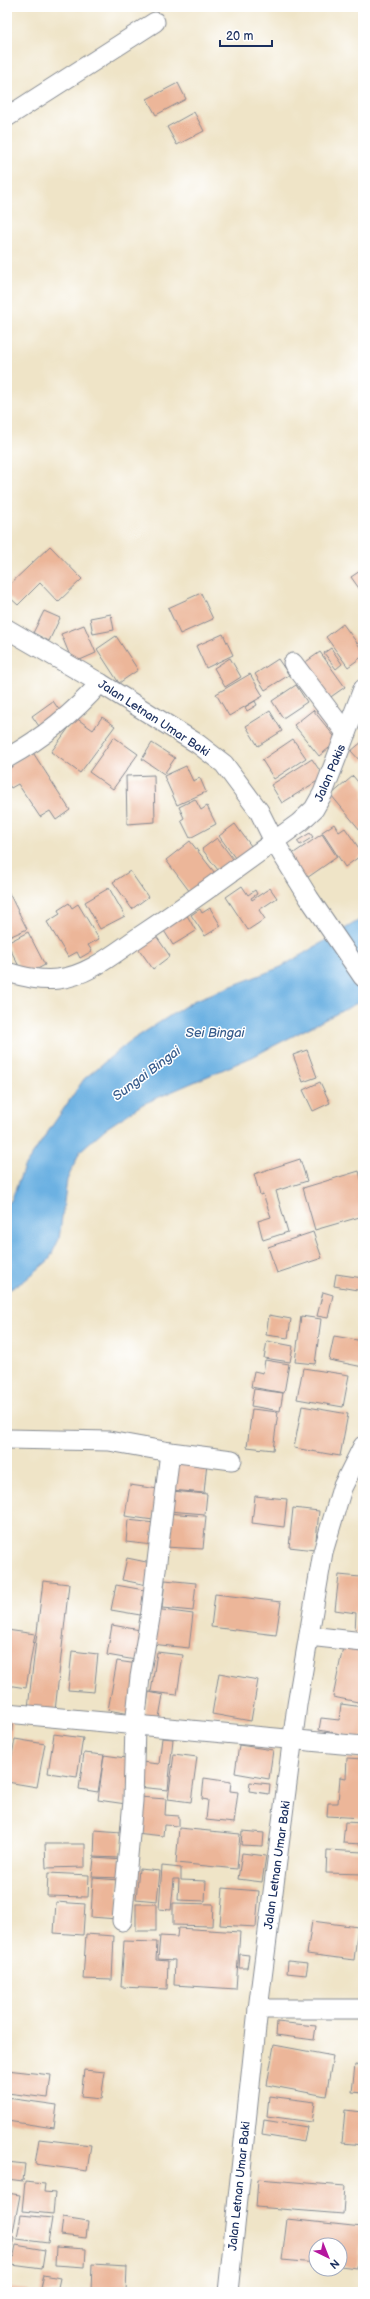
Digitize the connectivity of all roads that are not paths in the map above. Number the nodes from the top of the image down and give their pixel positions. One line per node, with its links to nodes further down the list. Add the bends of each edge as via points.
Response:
1 (156, 22): 2 (street)
2 (7, 117)
3 (7, 629): 5 (street, Jalan Letnan Umar Baki)
4 (293, 663): 7 (street)
5 (100, 683): 8 (street, via 72,713 50,731); 9 (street, Jalan Letnan Umar Baki, via 198,744 224,764 259,811)
6 (363, 689): 7 (street, Jalan Pakis)
7 (346, 733): 9 (street, Jalan Pakis, via 331,774 314,809 299,824)
8 (7, 758)
9 (274, 841): 10 (street, Jalan Pakis, via 187,905 100,963 82,972 58,979 39,980); 11 (street, Jalan Letnan Umar Baki)
10 (7, 972)
11 (363, 977)
12 (7, 1439): 14 (street, via 109,1441)
13 (363, 1446): 16 (street, Jalan Letnan Umar Baki, via 342,1488 331,1521 323,1552)
14 (170, 1452): 15 (street); 19 (street)
15 (232, 1460)
16 (309, 1636): 17 (street); 20 (street, Jalan Letnan Umar Baki)
17 (363, 1642)
18 (7, 1713): 19 (street)
19 (135, 1726): 20 (street); 22 (street, via 133,1801)
20 (294, 1739): 21 (street); 23 (street, Jalan Letnan Umar Baki)
21 (363, 1746)
22 (122, 1921)
23 (258, 2009): 24 (street); 25 (street, Jalan Letnan Umar Baki)
24 (363, 2009)
25 (228, 2292)

